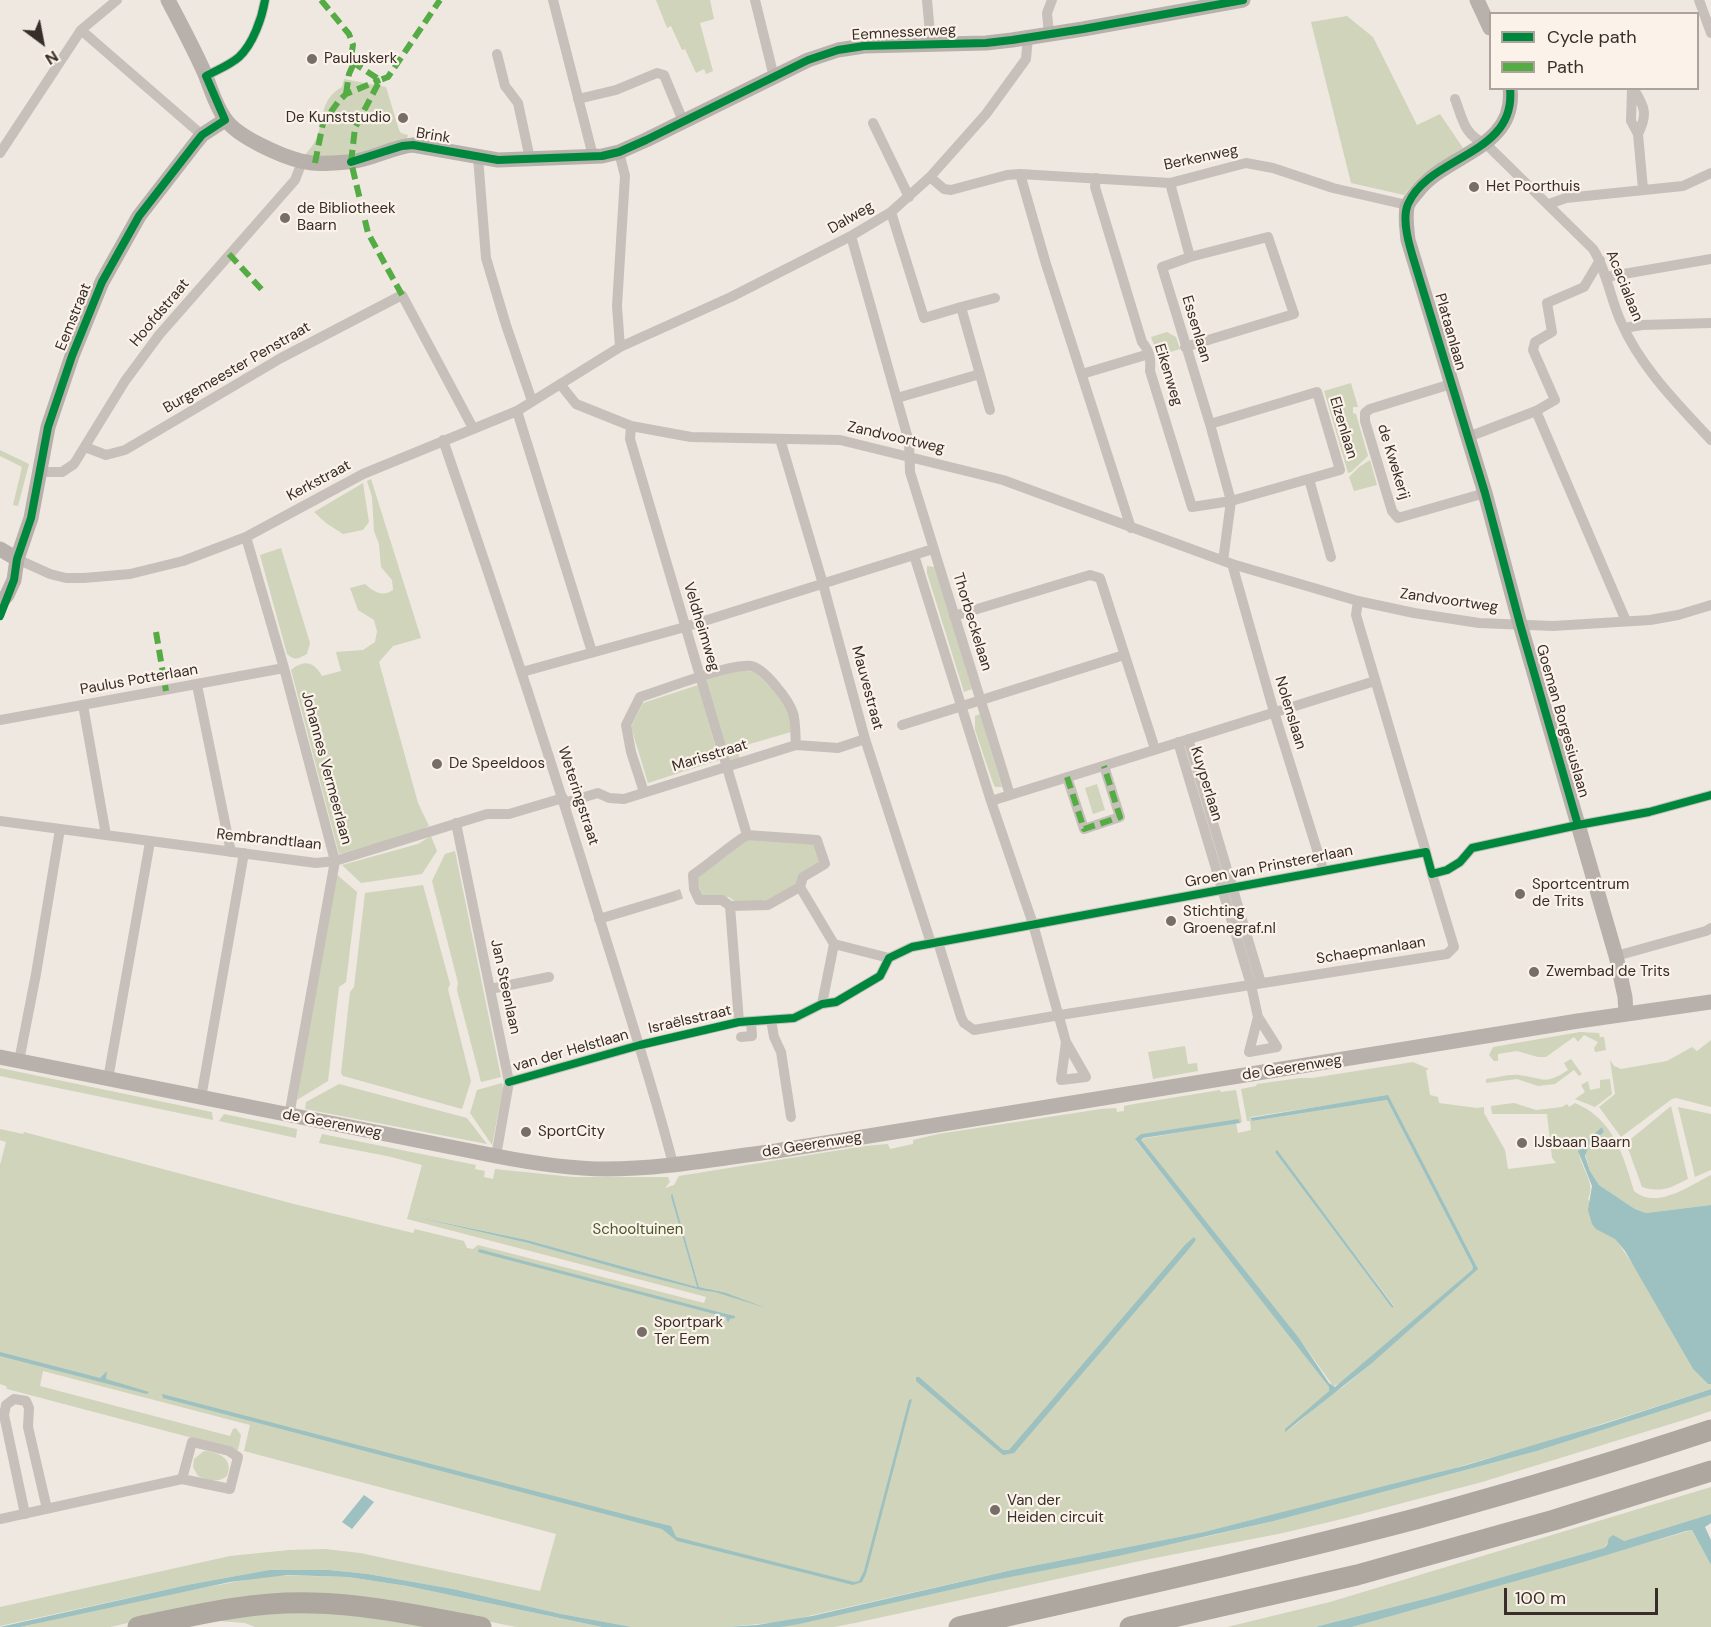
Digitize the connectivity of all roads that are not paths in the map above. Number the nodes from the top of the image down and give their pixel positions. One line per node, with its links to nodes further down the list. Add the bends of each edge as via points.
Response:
1 (117, 0): 12 (street)
2 (168, 0): 18 (main road)
3 (266, 0): 18 (street, via 244,51)
4 (553, 0): 22 (street)
5 (755, 0): 19 (street)
6 (927, 0): 16 (street)
7 (1053, 0): 14 (street, via 1047,13)
8 (1243, 0): 14 (main road, Eemnesserweg)
9 (1477, 0): 11 (main road)
10 (1699, 0): 13 (street)
11 (1489, 24)
12 (81, 30): 27 (street); 30 (street)
13 (1711, 33)
14 (1049, 34): 15 (main road, Eemnesserweg)
15 (1028, 38): 16 (main road, Eemnesserweg); 37 (street, Dalweg, via 1026,59 1014,77)
16 (931, 44): 19 (main road, Eemnesserweg, via 838,50)
17 (497, 54): 33 (street, via 505,86 518,103)
18 (206, 76): 24 (main road)
19 (774, 77): 25 (main road, Eemnesserweg)
20 (1510, 90): 28 (main road, via 1506,119)
21 (1633, 90): 40 (street, via 1631,121 1638,134)
22 (578, 99): 25 (street, via 616,90 657,73 664,75); 31 (street)
23 (1455, 99): 28 (street, Acacialaan, via 1467,132)
24 (225, 120): 27 (main road, Eemstraat); 34 (main road, Brink, via 247,139)
25 (683, 121): 29 (main road, Eemnesserweg)
26 (873, 123): 41 (street)
27 (202, 135): 75 (main road, Eemstraat, via 139,216 102,282 48,427)
28 (1486, 144): 42 (street, Acacialaan); 43 (main road, via 1434,176)
29 (619, 152): 31 (main road, Eemnesserweg); 54 (street, via 625,176 617,306)
30 (0, 153)
31 (593, 156): 33 (main road, Eemnesserweg)
32 (478, 157): 33 (main road, Eemnesserweg); 34 (main road, Brink, via 413,145 351,162); 62 (street, via 486,258)
33 (530, 159)
34 (302, 162): 73 (street, Hoofdstraat, via 295,180 159,335 125,381)
35 (1711, 173): 40 (street, via 1683,186)
36 (1020, 174): 37 (street, Berkenweg, via 951,190); 38 (street, Berkenweg); 58 (street)
37 (930, 177): 41 (street, Dalweg)
38 (1096, 178): 39 (street, Berkenweg); 56 (street, Eikenweg, via 1095,187)
39 (1170, 183): 43 (street, Berkenweg, via 1246,163); 46 (street)
40 (1643, 189): 42 (street, via 1566,198)
41 (909, 197): 44 (street, Dalweg)
42 (1549, 204): 48 (street, Acacialaan)
43 (1407, 206): 60 (main road, Plataanlaan, via 1408,240)
44 (891, 212): 45 (street, Dalweg); 51 (street, via 924,318)
45 (851, 236): 54 (street, Dalweg); 61 (street, Thorbeckelaan)
46 (1190, 257): 55 (street, Essenlaan, via 1162,267); 55 (street, via 1268,237 1294,314)
47 (1711, 259): 49 (street)
48 (1600, 260): 49 (street, Acacialaan); 65 (street, via 1584,287 1547,303 1552,332 1535,342 1533,350 1555,400)
49 (1606, 277): 53 (street, Acacialaan)
50 (994, 298): 51 (street)
51 (961, 307): 57 (street)
52 (1711, 323): 53 (street)
53 (1624, 328): 72 (street, Acacialaan, via 1655,378)
54 (621, 347): 59 (street, Kerkstraat)
55 (1185, 347): 66 (street, Essenlaan)
56 (1149, 354): 58 (street); 78 (street, Eikenweg, via 1150,371 1192,507)
57 (980, 374): 61 (street); 63 (street)
58 (1082, 374): 79 (street)
59 (560, 384): 62 (street, Kerkstraat); 67 (street, Zandvoortweg, via 576,404)
60 (1451, 384): 69 (main road, Plataanlaan); 77 (street, de Kwekerij, via 1365,413 1392,511 1398,518)
61 (897, 398): 74 (street, Thorbeckelaan)
62 (532, 401): 64 (street, Kerkstraat)
63 (990, 410)
64 (516, 411): 68 (street, Kerkstraat); 96 (street)
65 (1536, 411): 69 (street); 93 (street)
66 (1210, 424): 76 (street, Elzenlaan, via 1317,392 1340,470); 78 (street, Essenlaan)
67 (631, 426): 71 (street, Zandvoortweg, via 691,437); 95 (street, Veldheimweg, via 630,439)
68 (473, 428): 70 (street, Kerkstraat); 73 (street, Burgemeester Penstraat, via 402,295 280,358 125,450 106,455)
69 (1468, 437): 77 (main road, Plataanlaan)
70 (443, 440): 80 (street, Kerkstraat, via 363,474); 99 (street, Weteringstraat)
71 (780, 440): 74 (street, Zandvoortweg, via 840,440); 87 (street, Mauvestraat)
72 (1711, 440)
73 (85, 447): 75 (street, Hoofdstraat, via 69,470)
74 (910, 457): 79 (street, Zandvoortweg, via 1003,480); 82 (street, Thorbeckelaan, via 910,472)
75 (41, 472): 85 (main road, Eemstraat)
76 (1309, 480): 78 (street, Elzenlaan); 84 (street)
77 (1485, 493): 94 (main road, Plataanlaan)
78 (1231, 501): 86 (street)
79 (1131, 528): 86 (street, Zandvoortweg)
80 (246, 537): 85 (street, Kerkstraat, via 183,561 130,574 66,578); 98 (street, Johannes Vermeerlaan)
81 (0, 549): 85 (main road)
82 (933, 549): 83 (street); 92 (street, Thorbeckelaan)
83 (914, 555): 87 (street); 105 (street)
84 (1330, 557)
85 (17, 559): 88 (main road); 90 (main road, via 14,580)
86 (1227, 563): 89 (street, Zandvoortweg); 106 (street, Nolenslaan)
87 (823, 584): 95 (street); 109 (street, Mauvestraat)
88 (0, 586)
89 (1358, 601): 94 (street, Zandvoortweg, via 1479,623); 101 (street, via 1356,615)
90 (0, 603)
91 (1711, 605): 93 (street, Zandvoortweg, via 1678,615)
92 (954, 616): 97 (street, via 1090,575 1100,578); 103 (street, Thorbeckelaan)
93 (1626, 621): 94 (street, Zandvoortweg)
94 (1520, 624): 123 (main road, Goeman Borgesiuslaan)
95 (685, 627): 96 (street); 100 (street, Veldheimweg)
96 (592, 652): 99 (street)
97 (1124, 655): 103 (street); 112 (street)
98 (284, 668): 102 (street, Paulus Potterlaan); 131 (street, Johannes Vermeerlaan)
99 (522, 672): 119 (street, Weteringstraat)
100 (700, 677): 111 (street, via 752,666 763,673 787,700 793,714); 114 (street, Veldheimweg); 116 (street, via 640,697 626,725)
101 (1375, 681): 106 (street); 129 (street)
102 (196, 685): 104 (street, Paulus Potterlaan); 128 (street)
103 (981, 701): 105 (street); 117 (street, Thorbeckelaan)
104 (83, 705): 107 (street, Paulus Potterlaan); 126 (street)
105 (962, 706): 108 (street); 120 (street)
106 (1274, 712): 110 (street); 132 (street, Nolenslaan)
107 (0, 720)
108 (902, 725)
109 (865, 739): 111 (street, Marisstraat, via 838,748); 141 (street, Mauvestraat)
110 (1183, 741): 112 (street); 135 (street, Kuyperlaan)
111 (796, 745): 114 (street, Marisstraat)
112 (1155, 749): 113 (street)
113 (1104, 765): 115 (street); 115 (street, via 1120,817 1084,829)
114 (727, 767): 116 (street, Marisstraat); 125 (street, Veldheimweg)
115 (1067, 777): 117 (street)
116 (644, 792): 119 (street, Marisstraat, via 624,799 598,794)
117 (1010, 795): 120 (street)
118 (1711, 795): 123 (street)
119 (563, 801): 122 (street, Rembrandtlaan); 138 (street, Weteringstraat)
120 (991, 801): 139 (street)
121 (0, 821): 124 (street, Rembrandtlaan)
122 (456, 823): 131 (street, Rembrandtlaan); 147 (street, Jan Steenlaan)
123 (1578, 825): 133 (street, via 1472,848 1460,862); 143 (main road, Goeman Borgesiuslaan)
124 (60, 829): 126 (street, Rembrandtlaan); 160 (street)
125 (747, 834): 134 (street, via 817,840 825,864 803,877); 137 (street, via 693,875 689,891 699,900 722,900)
126 (106, 835): 127 (street, Rembrandtlaan)
127 (150, 842): 128 (street, Rembrandtlaan); 161 (street)
128 (231, 852): 130 (street, Rembrandtlaan)
129 (1426, 852): 132 (street, Groen van Prinstererlaan); 133 (street)
130 (244, 853): 131 (street, Rembrandtlaan, via 315,863); 163 (street)
131 (335, 861): 164 (street, Johannes Vermeerlaan)
132 (1323, 870): 135 (street, Groen van Prinstererlaan)
133 (1432, 874): 146 (street, Schaepmanlaan, via 1454,947 1447,954)
134 (800, 887): 137 (street, via 768,905); 142 (street)
135 (1228, 888): 139 (street, Groen van Prinstererlaan); 146 (street, Kuyperlaan)
136 (672, 897): 138 (street)
137 (730, 906): 154 (street)
138 (599, 919): 158 (street, Weteringstraat)
139 (1033, 924): 141 (street, Groen van Prinstererlaan); 151 (street)
140 (1711, 928): 143 (street)
141 (935, 943): 144 (street, Israëlsstraat, via 912,947); 155 (street, Mauvestraat, via 961,1017)
142 (834, 944): 144 (street); 149 (street)
143 (1616, 956): 150 (main road, Goeman Borgesiuslaan)
144 (889, 958): 149 (street, Israëlsstraat, via 880,976 836,1002)
145 (549, 976): 147 (street)
146 (1256, 984): 151 (street, Schaepmanlaan); 152 (street)
147 (490, 990): 162 (street, Jan Steenlaan)
148 (1711, 1002): 150 (main road, de Geerenweg)
149 (822, 1004): 153 (street, Israëlsstraat, via 794,1018)
150 (1626, 1014): 167 (main road, de Geerenweg, via 893,1133)
151 (1060, 1015): 155 (street, Schaepmanlaan); 157 (street)
152 (1258, 1017)
153 (771, 1020): 154 (street, Israëlsstraat); 165 (street, via 782,1052)
154 (745, 1022): 156 (street, via 747,1036); 158 (street, Israëlsstraat)
155 (974, 1030)
156 (767, 1034)
157 (1066, 1042)
158 (640, 1046): 162 (street, van der Helstlaan); 167 (street, Weteringstraat)
159 (0, 1057): 160 (main road, de Geerenweg)
160 (19, 1061): 161 (main road, de Geerenweg)
161 (108, 1079): 163 (main road, de Geerenweg)
162 (509, 1082): 166 (street, Jan Steenlaan)
163 (201, 1098): 164 (main road, de Geerenweg)
164 (289, 1116): 166 (main road, de Geerenweg)
165 (791, 1117)
166 (496, 1156): 167 (main road, de Geerenweg, via 550,1166 606,1169)
167 (673, 1164)
168 (1711, 1430): 176 (highway, via 1419,1518)
169 (1711, 1471): 177 (highway, via 1367,1572)
170 (182, 1479): 170 (street, via 230,1490 238,1457 192,1442); 171 (street)
171 (47, 1509): 172 (street); 172 (street, via 27,1424 29,1408 26,1401 14,1399 6,1405 4,1415)
172 (25, 1514): 173 (street)
173 (0, 1519)
174 (138, 1627): 175 (highway, via 237,1607 311,1603 366,1607)
175 (481, 1627)
176 (959, 1627)
177 (1130, 1627)

